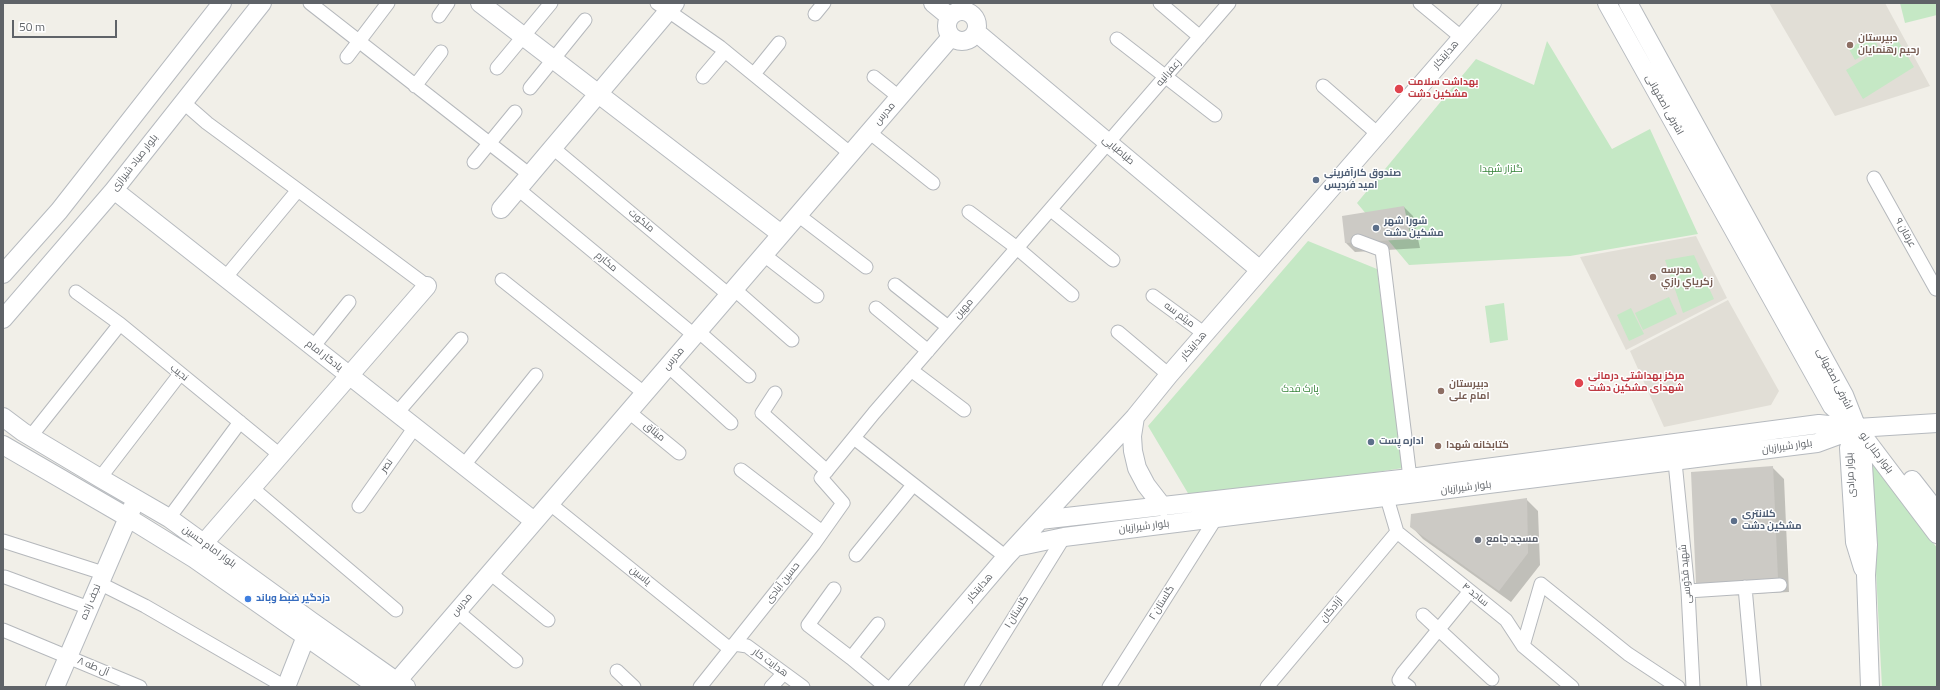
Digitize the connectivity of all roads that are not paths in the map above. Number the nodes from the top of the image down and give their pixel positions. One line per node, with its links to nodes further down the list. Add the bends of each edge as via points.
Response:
1 (222, 3): 62 (main road)
2 (262, 3): 44 (main road, بلوار صیاد شیرازی)
3 (310, 3): 28 (street)
4 (388, 3): 28 (street)
5 (448, 3): 19 (street)
6 (480, 3): 23 (main road)
7 (551, 3): 23 (street)
8 (824, 3): 18 (street)
9 (933, 3): 20 (main road)
10 (1160, 3): 25 (street)
11 (1229, 3): 25 (street, زعفرانیه)
12 (1420, 3): 26 (street)
13 (1492, 3): 26 (main road, هدایتکار)
14 (1607, 3): 114 (main road, اشرفی اصفهانی, via 1832,406)
15 (1628, 3): 114 (main road, اشرفی اصفهانی, via 1844,395)
16 (667, 6): 30 (street); 42 (main road)
17 (974, 8): 20 (main road, via 956,12); 22 (main road)
18 (815, 14)
19 (439, 16)
20 (950, 17): 24 (main road, via 947,31)
21 (585, 20): 33 (street)
22 (976, 32): 24 (main road, via 965,41 957,41); 49 (main road, طباطبایی)
23 (524, 36): 33 (main road); 34 (street)
24 (951, 37): 43 (main road, مدرس)
25 (1200, 37): 36 (street, زعفرانیه)
26 (1461, 37): 48 (main road, هدایتکار)
27 (1117, 38): 36 (street)
28 (359, 42): 32 (street); 39 (street)
29 (779, 43): 35 (street)
30 (725, 51): 35 (street); 37 (street)
31 (441, 52): 39 (street)
32 (347, 57)
33 (552, 58): 41 (street); 42 (main road)
34 (497, 68)
35 (754, 74): 52 (street)
36 (1167, 76): 46 (street); 49 (street, زعفرانیه)
37 (703, 77)
38 (874, 77): 43 (street)
39 (415, 86): 50 (street)
40 (1323, 86): 48 (street)
41 (530, 88)
42 (599, 94): 51 (main road); 66 (main road)
43 (899, 97): 47 (main road, مدرس)
44 (183, 102): 58 (main road, بلوار صیاد شیرازی); 59 (street, via 207,123)
45 (515, 112): 50 (street)
46 (1215, 115)
47 (869, 132): 52 (main road, مدرس); 56 (street)
48 (1378, 134): 72 (main road, هدایتکار)
49 (1109, 143): 61 (street, مهین); 72 (main road, طباطبایی)
50 (490, 144): 53 (street); 54 (street)
51 (553, 148): 54 (main road); 80 (street, ملکوت)
52 (851, 154): 64 (main road, مدرس)
53 (474, 162)
54 (530, 175): 57 (main road)
55 (1874, 178): 78 (street, عرفان ۹)
56 (933, 183)
57 (518, 189): 60 (main road); 90 (street, مکارم)
58 (114, 190): 65 (main road, بلوار صیاد شیرازی); 74 (main road, یادگار امام)
59 (298, 190): 74 (street); 77 (street)
60 (501, 209)
61 (1051, 210): 68 (street, مهین); 70 (street)
62 (59, 211): 65 (main road); 73 (main road)
63 (969, 212): 68 (street)
64 (798, 215): 66 (main road, مدرس); 71 (street)
65 (81, 230): 86 (main road, بلوار صیاد شیرازی)
66 (781, 234): 69 (main road, مدرس)
67 (1358, 241): 125 (street, via 1382,250)
68 (1017, 248): 81 (street); 88 (street, مهین)
69 (764, 255): 80 (main road, مدرس); 82 (street)
70 (1113, 260)
71 (866, 267)
72 (1260, 270): 91 (main road, هدایتکار)
73 (3, 274)
74 (225, 278): 94 (main road, یادگار امام)
75 (502, 280): 103 (street)
76 (895, 285): 88 (street)
77 (427, 286): 100 (main road)
78 (1936, 288)
79 (76, 292): 87 (street, نجیب)
80 (731, 292): 90 (main road, مدرس); 93 (street, ملکوت)
81 (1072, 295)
82 (817, 296)
83 (1153, 296): 91 (street, میثم سه)
84 (349, 302): 94 (street)
85 (876, 308): 95 (street)
86 (3, 320)
87 (120, 324): 98 (street, نجیب); 115 (street)
88 (948, 327): 95 (street, مهین)
89 (1118, 332): 99 (street)
90 (696, 333): 96 (main road, مدرس); 102 (street, مکارم)
91 (1204, 334): 99 (main road, هدایتکار)
92 (461, 339): 106 (street)
93 (792, 340)
94 (314, 347): 100 (main road, یادگار امام)
95 (928, 351): 97 (street, مهین)
96 (668, 366): 103 (main road, مدرس); 111 (street)
97 (911, 370): 105 (street); 116 (street, مهین)
98 (180, 374): 110 (street, نجیب); 124 (street)
99 (1169, 374): 109 (main road, هدایتکار)
100 (349, 375): 106 (main road, یادگار امام); 119 (main road)
101 (536, 375): 121 (street)
102 (749, 376)
103 (644, 393): 107 (main road, مدرس)
104 (775, 393): 123 (street, via 762,413)
105 (964, 410)
106 (397, 412): 113 (main road, یادگار امام)
107 (629, 412): 118 (street, میثاق); 130 (main road, مدرس)
108 (3, 417): 115 (main road, بلوار امام حسین)
109 (1135, 417): 132 (main road, via 1132,436 1137,468); 138 (main road, هدایتکار)
110 (240, 422): 119 (street, نجیب); 136 (street)
111 (731, 423)
112 (1937, 423): 114 (main road)
113 (415, 427): 121 (main road, یادگار امام); 131 (street, نصر)
114 (1857, 428): 120 (main road, بلوار شیرازیان, via 1817,443); 125 (main road, بلوار شیرازیان, via 1819,424); 133 (main road, بلوار جلال لو, via 1880,440); 142 (main road, بلوار جلال لو); 193 (main road, بلوار مرادی, via 1862,449 1868,545 1866,575)
115 (27, 434): 117 (main road, via 12,433); 124 (main road, بلوار امام حسین)
116 (854, 438): 123 (street, مهین); 126 (street)
117 (7, 447): 135 (main road, بلوار امام حسین)
118 (678, 452)
119 (280, 455): 127 (main road)
120 (1675, 462): 128 (main road, بلوار شیرازیان); 155 (street, شهید قدّوسی)
121 (464, 465): 139 (main road, یادگار امام)
122 (741, 470): 140 (street)
123 (824, 474): 140 (street, حسین آبادی, via 843,502)
124 (100, 478): 129 (main road, بلوار امام حسین)
125 (1410, 478): 132 (main road, بلوار شیرازیان)
126 (913, 485): 146 (street); 147 (street)
127 (252, 488): 145 (main road); 158 (street)
128 (1387, 498): 137 (main road, بلوار شیرازیان); 141 (street)
129 (137, 499): 135 (main road, نجف زاده); 136 (main road, بلوار امام حسین)
130 (549, 503): 139 (main road, مدرس); 167 (street, یاسین)
131 (359, 506)
132 (1163, 507): 134 (main road, بلوار شیرازیان)
133 (1937, 512)
134 (1062, 516): 138 (main road, بلوار شیرازیان); 143 (main road)
135 (127, 517): 148 (main road, بلوار امام حسین); 151 (main road, نجف زاده)
136 (169, 518): 145 (main road, بلوار امام حسین)
137 (1216, 518): 143 (main road, بلوار شیرازیان); 186 (street, گلستان ۲)
138 (1040, 520): 146 (main road, هدایتکار)
139 (534, 521): 149 (main road, مدرس)
140 (822, 532): 167 (street, حسین آبادی)
141 (1397, 532): 156 (street, ساجد ۴); 187 (street, آزادگان)
142 (1937, 534)
143 (1064, 537): 146 (main road, بلوار شیرازیان); 185 (street, گلستان ۱)
144 (3, 541): 151 (street)
145 (204, 543): 148 (main road); 163 (main road, بلوار امام حسین)
146 (1011, 552): 184 (main road, هدایتکار)
147 (856, 554)
148 (195, 559): 163 (main road, بلوار امام حسین)
149 (490, 573): 159 (main road, مدرس); 161 (street)
150 (5, 577): 157 (street)
151 (101, 578): 157 (main road, نجف زاده); 177 (street)
152 (1780, 585): 153 (street)
153 (1745, 587): 155 (street); 192 (street)
154 (834, 589): 169 (street, via 808,625)
155 (1688, 590): 191 (street, شهید قدّوسی)
156 (1470, 591): 164 (street); 166 (street, ساجد ۴, via 1506,620)
157 (89, 608): 168 (main road, نجف زاده)
158 (396, 610)
159 (457, 611): 170 (street); 174 (main road, مدرس)
160 (1423, 615): 164 (street)
161 (548, 620)
162 (878, 624): 169 (street)
163 (309, 629): 174 (main road, بلوار امام حسین); 177 (main road); 178 (main road, بلوار امام حسین)
164 (1439, 629): 173 (street); 188 (street, via 1399,680)
165 (3, 630): 168 (street, آل طه ۸)
166 (1523, 646): 189 (street, ساجد ۴); 190 (street, via 1541,584 1628,654)
167 (732, 647): 172 (street, هدایت کار, via 747,646); 180 (street, حسین آبادی)
168 (68, 656): 175 (main road, نجف زاده); 176 (street, آل طه ۸)
169 (851, 658): 183 (street)
170 (516, 661)
171 (617, 671): 179 (street)
172 (784, 672): 181 (street); 182 (street, هدایت کار)
173 (1492, 679)
174 (399, 685)
175 (55, 687)
176 (140, 687)
177 (286, 687)
178 (378, 687)
179 (634, 687)
180 (700, 687)
181 (771, 687)
182 (803, 687)
183 (886, 687)
184 (896, 687)
185 (971, 687)
186 (1109, 687)
187 (1267, 687)
188 (1409, 687)
189 (1572, 687)
190 (1678, 687)
191 (1693, 687)
192 (1754, 687)
193 (1870, 687)

